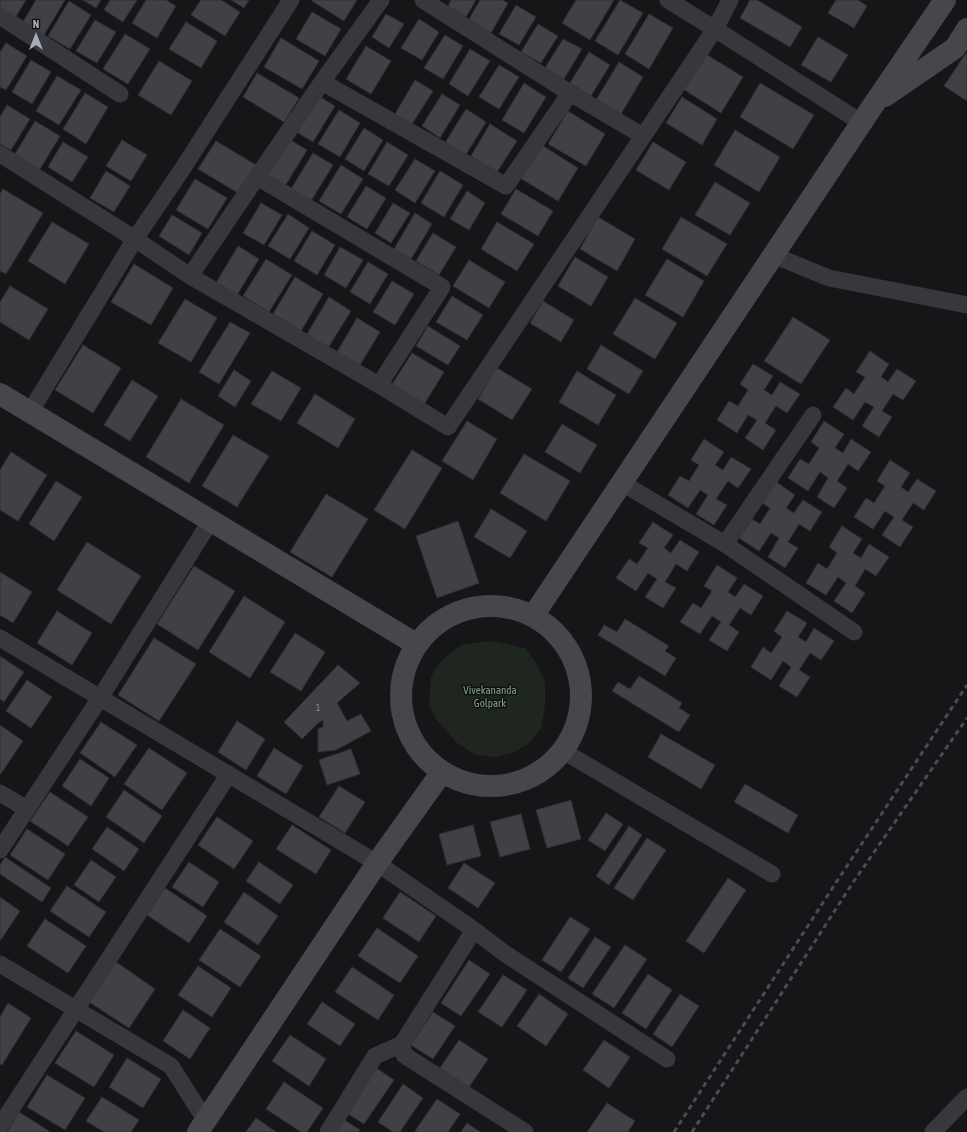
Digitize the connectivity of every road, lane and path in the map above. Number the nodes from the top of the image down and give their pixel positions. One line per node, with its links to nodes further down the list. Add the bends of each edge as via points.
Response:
1 (291, 0): 18 (street)
2 (381, 0): 10 (street)
3 (423, 0): 11 (street)
4 (668, 0): 8 (street)
5 (730, 0): 8 (street)
6 (945, 0): 13 (street)
7 (0, 16): 12 (street)
8 (715, 29): 14 (street); 15 (street)
9 (967, 29): 13 (street, via 955,48)
10 (322, 82): 11 (street, via 506,186); 17 (street)
11 (570, 93): 15 (street)
12 (120, 94)
13 (874, 104): 14 (street)
14 (862, 123): 19 (street)
15 (643, 136): 22 (street, via 448,427)
16 (0, 154): 18 (street)
17 (258, 177): 20 (street); 22 (street, via 442,287)
18 (135, 239): 20 (street); 24 (street)
19 (773, 255): 21 (street, via 829,278); 26 (street)
20 (190, 276): 22 (street)
21 (967, 305)
22 (379, 385)
23 (0, 394): 24 (street)
24 (30, 412): 27 (street)
25 (813, 414): 28 (street)
26 (622, 483): 28 (street); 29 (street)
27 (211, 520): 32 (street); 33 (street)
28 (725, 544): 30 (street)
29 (533, 616): 32 (street, via 518,609 502,606 470,608 440,621); 34 (street, via 560,638 570,652 580,680 581,703 578,720)
30 (854, 632)
31 (0, 638): 33 (street)
32 (416, 644): 35 (street, via 402,677 402,713 416,747)
33 (100, 698): 36 (street); 38 (street)
34 (563, 750): 35 (street, via 538,773 506,785 473,784); 41 (street)
35 (442, 772): 40 (street)
36 (229, 774): 40 (street); 44 (street)
37 (0, 793): 38 (street)
38 (27, 809): 39 (street)
39 (0, 850)
40 (377, 863): 42 (street); 49 (street)
41 (772, 874)
42 (474, 930): 45 (street); 46 (street, via 504,953)
43 (0, 964): 44 (street)
44 (76, 1009): 48 (street); 49 (street, via 171,1066)
45 (402, 1044): 50 (street, via 375,1056); 51 (street, via 404,1055)
46 (667, 1059)
47 (967, 1097): 52 (street)
48 (0, 1126)
49 (202, 1127)
50 (328, 1132)
51 (525, 1132)
52 (933, 1132)

